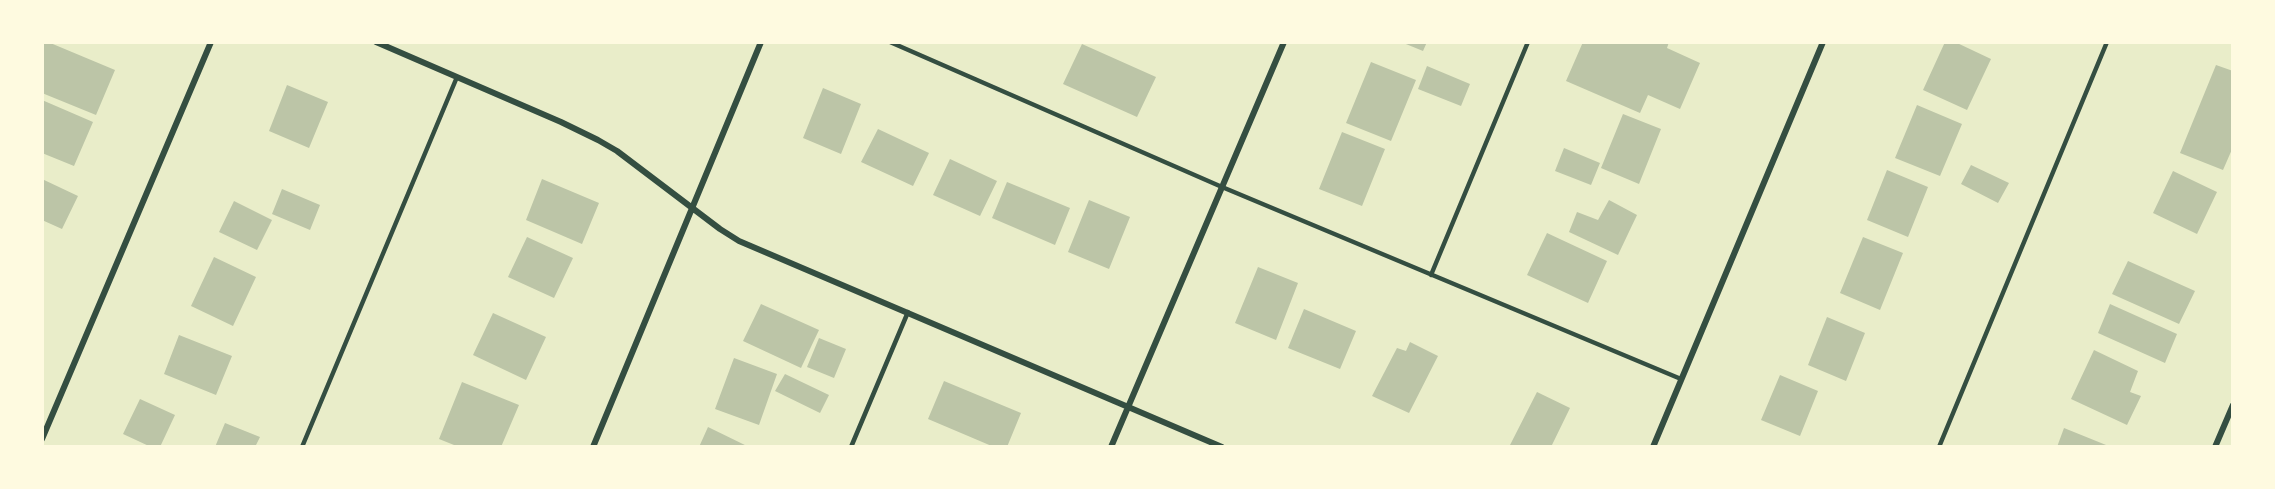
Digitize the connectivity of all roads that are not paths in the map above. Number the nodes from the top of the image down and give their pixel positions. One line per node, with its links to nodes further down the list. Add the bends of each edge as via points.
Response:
1 (211, 42): 17 (street)
2 (376, 42): 9 (street)
3 (761, 42): 11 (street)
4 (891, 42): 10 (lane)
5 (1284, 42): 10 (street)
6 (1528, 42): 12 (lane)
7 (1823, 42): 14 (street)
8 (2107, 42): 24 (lane)
9 (457, 77): 11 (street, via 598,140); 18 (lane)
10 (1222, 187): 12 (lane); 16 (street)
11 (692, 208): 13 (street, via 739,241); 19 (street)
12 (1431, 275): 14 (lane)
13 (908, 312): 16 (street); 20 (lane)
14 (1681, 379): 23 (street)
15 (2233, 405): 25 (street)
16 (1127, 407): 21 (street); 22 (street)
17 (42, 439)
18 (302, 447)
19 (592, 447)
20 (851, 447)
21 (1111, 447)
22 (1222, 447)
23 (1653, 447)
24 (1939, 447)
25 (2215, 447)

